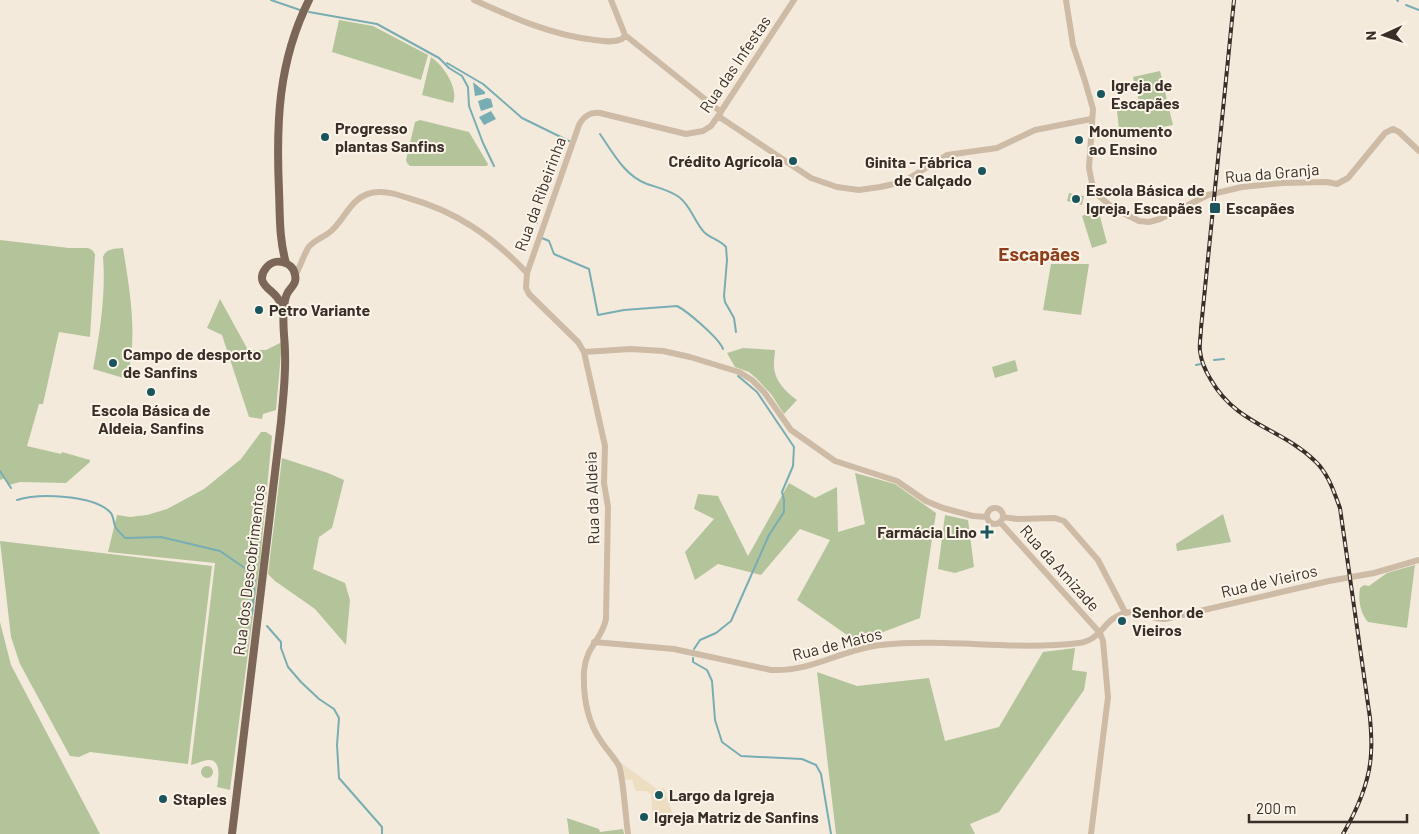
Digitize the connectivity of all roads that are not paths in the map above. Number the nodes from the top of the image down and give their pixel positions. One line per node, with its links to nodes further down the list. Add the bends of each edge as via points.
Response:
1 (309, 0): 11 (main road, Rua dos Descobrimentos, via 293,38 279,107)
2 (474, 0): 6 (street, via 562,35 613,42)
3 (611, 0): 6 (street)
4 (794, 0): 7 (street, Rua das Infestas)
5 (1066, 0): 8 (street, Rua da Granja, via 1073,46 1092,109)
6 (625, 35): 7 (street)
7 (719, 114): 8 (street, via 819,182 859,190 903,182 947,155 997,148 1035,130); 9 (street, Rua das Infestas, via 711,126 691,134 595,112 583,118)
8 (1091, 119): 10 (street, Rua da Granja, via 1089,168 1095,190 1113,208 1144,221 1160,219 1211,194 1242,187 1283,183 1337,184 1348,178 1385,133 1393,129)
9 (579, 125): 15 (street, Rua da Ribeirinha)
10 (1419, 151)
11 (281, 242): 12 (main road, Rua dos Descobrimentos); 14 (main road, Rua dos Descobrimentos)
12 (275, 262): 14 (main road); 18 (main road, Rua dos Descobrimentos, via 266,267 262,276 264,285)
13 (302, 262): 14 (street); 15 (street, via 310,246 332,230 355,202 362,196 380,192 439,208 466,221 496,243); 16 (street)
14 (288, 265): 16 (main road, Rua dos Descobrimentos)
15 (526, 273): 20 (street, via 529,294 578,342)
16 (295, 276): 17 (main road, Rua dos Descobrimentos, via 295,283)
17 (288, 292): 18 (main road); 19 (main road, Rua dos Descobrimentos)
18 (275, 294): 19 (main road, Rua dos Descobrimentos)
19 (284, 310): 29 (main road, Rua dos Descobrimentos, via 281,422)
20 (584, 352): 21 (street, via 663,351 738,372 764,392 791,430 835,461 897,480 926,501 942,508); 25 (street, Rua da Aldeia, via 604,446 608,508 606,619)
21 (987, 517): 22 (street, via 990,523 996,524); 22 (street, via 994,508 1001,511)
22 (1001, 520): 24 (street, via 1060,518 1098,560); 26 (street, Rua da Amizade)
23 (1419, 560): 24 (street, Rua de Vieiros, via 1165,619)
24 (1125, 612): 26 (street, via 1111,620)
25 (601, 633): 27 (street, Rua da Aldeia); 28 (street)
26 (1100, 633): 28 (street, Rua de Matos, via 1084,642 1034,646 881,645 785,671 674,649); 31 (street, via 1105,647 1108,698)
27 (594, 642): 28 (street, Rua de Matos); 30 (street, Rua da Aldeia, via 584,670 587,706 596,734 620,767)
28 (610, 644)
29 (232, 834)
30 (628, 834)
31 (1091, 834)

